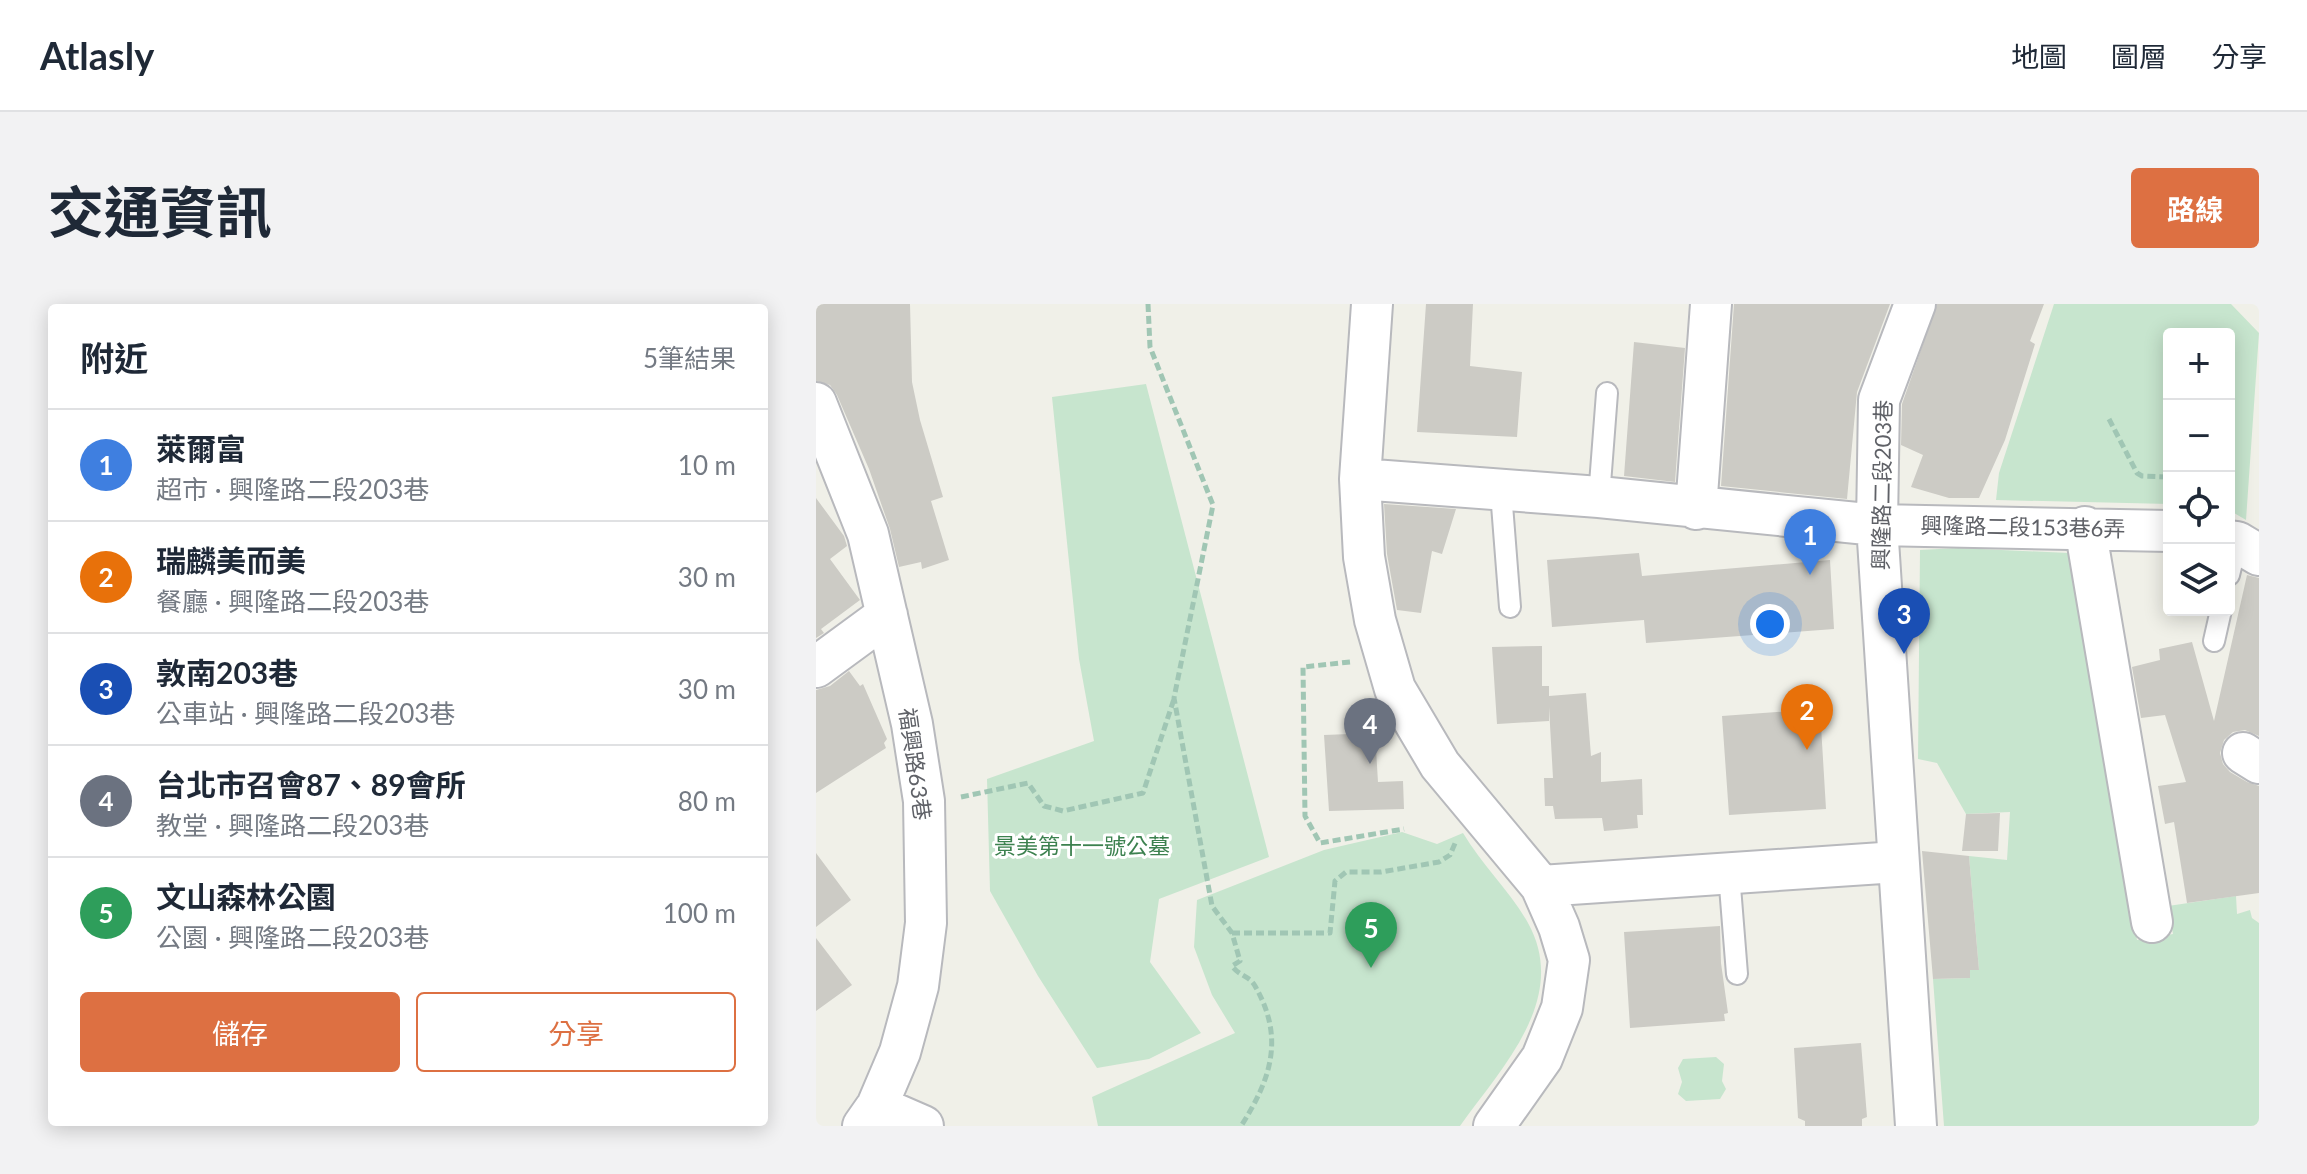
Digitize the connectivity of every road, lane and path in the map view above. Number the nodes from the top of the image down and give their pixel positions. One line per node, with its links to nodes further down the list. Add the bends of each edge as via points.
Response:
1 (1148, 304): 23 (path, via 1150,347 1213,505)
2 (1372, 304): 9 (street)
3 (1711, 304): 13 (street)
4 (1915, 304): 14 (street, 興隆路二段203巷, via 1879,400)
5 (1607, 393): 12 (lane)
6 (816, 403): 10 (street, 福興路63巷)
7 (2109, 419): 8 (path, via 2137,473)
8 (2163, 477)
9 (1360, 479): 11 (street, 興隆路二段153巷6弄); 25 (street, via 1364,557 1395,689 1440,765)
10 (830, 480): 18 (street, 福興路63巷, via 868,534)
11 (1501, 492): 12 (street, 興隆路二段153巷6弄); 17 (lane)
12 (1599, 497): 13 (street, 興隆路二段153巷6弄)
13 (1696, 509): 14 (street, 興隆路二段153巷6弄)
14 (1877, 525): 15 (street, 興隆路二段153巷6弄); 27 (street, 興隆路二段203巷)
15 (2085, 527): 16 (street, 興隆路二段153巷6弄); 30 (street)
16 (2163, 531)
17 (1510, 607)
18 (887, 615): 22 (street); 24 (street, 福興路63巷)
19 (2220, 616): 20 (lane)
20 (2214, 641)
21 (1360, 661): 26 (path, via 1303,667 1305,816 1320,843)
22 (816, 667)
23 (1174, 698): 24 (path, via 1143,793 1063,811 1044,806 1028,783); 31 (path, via 1212,906)
24 (924, 801): 33 (street, 福興路63巷, via 926,923 918,986 900,1052)
25 (1471, 803): 29 (street); 31 (path, via 1450,855 1439,862 1346,872 1335,881 1330,933)
26 (1404, 829)
27 (1897, 862): 28 (street); 37 (street, 興隆路二段203巷)
28 (1729, 874): 29 (street); 32 (lane)
29 (1541, 886): 36 (street, via 1569,960 1562,1008 1542,1058)
30 (2152, 922)
31 (1232, 933): 35 (path, via 1240,961 1232,966 1256,987 1273,1053 1257,1102)
32 (1737, 974)
33 (870, 1116): 34 (street)
34 (923, 1126)
35 (1241, 1126)
36 (1494, 1126)
37 (1916, 1126)

